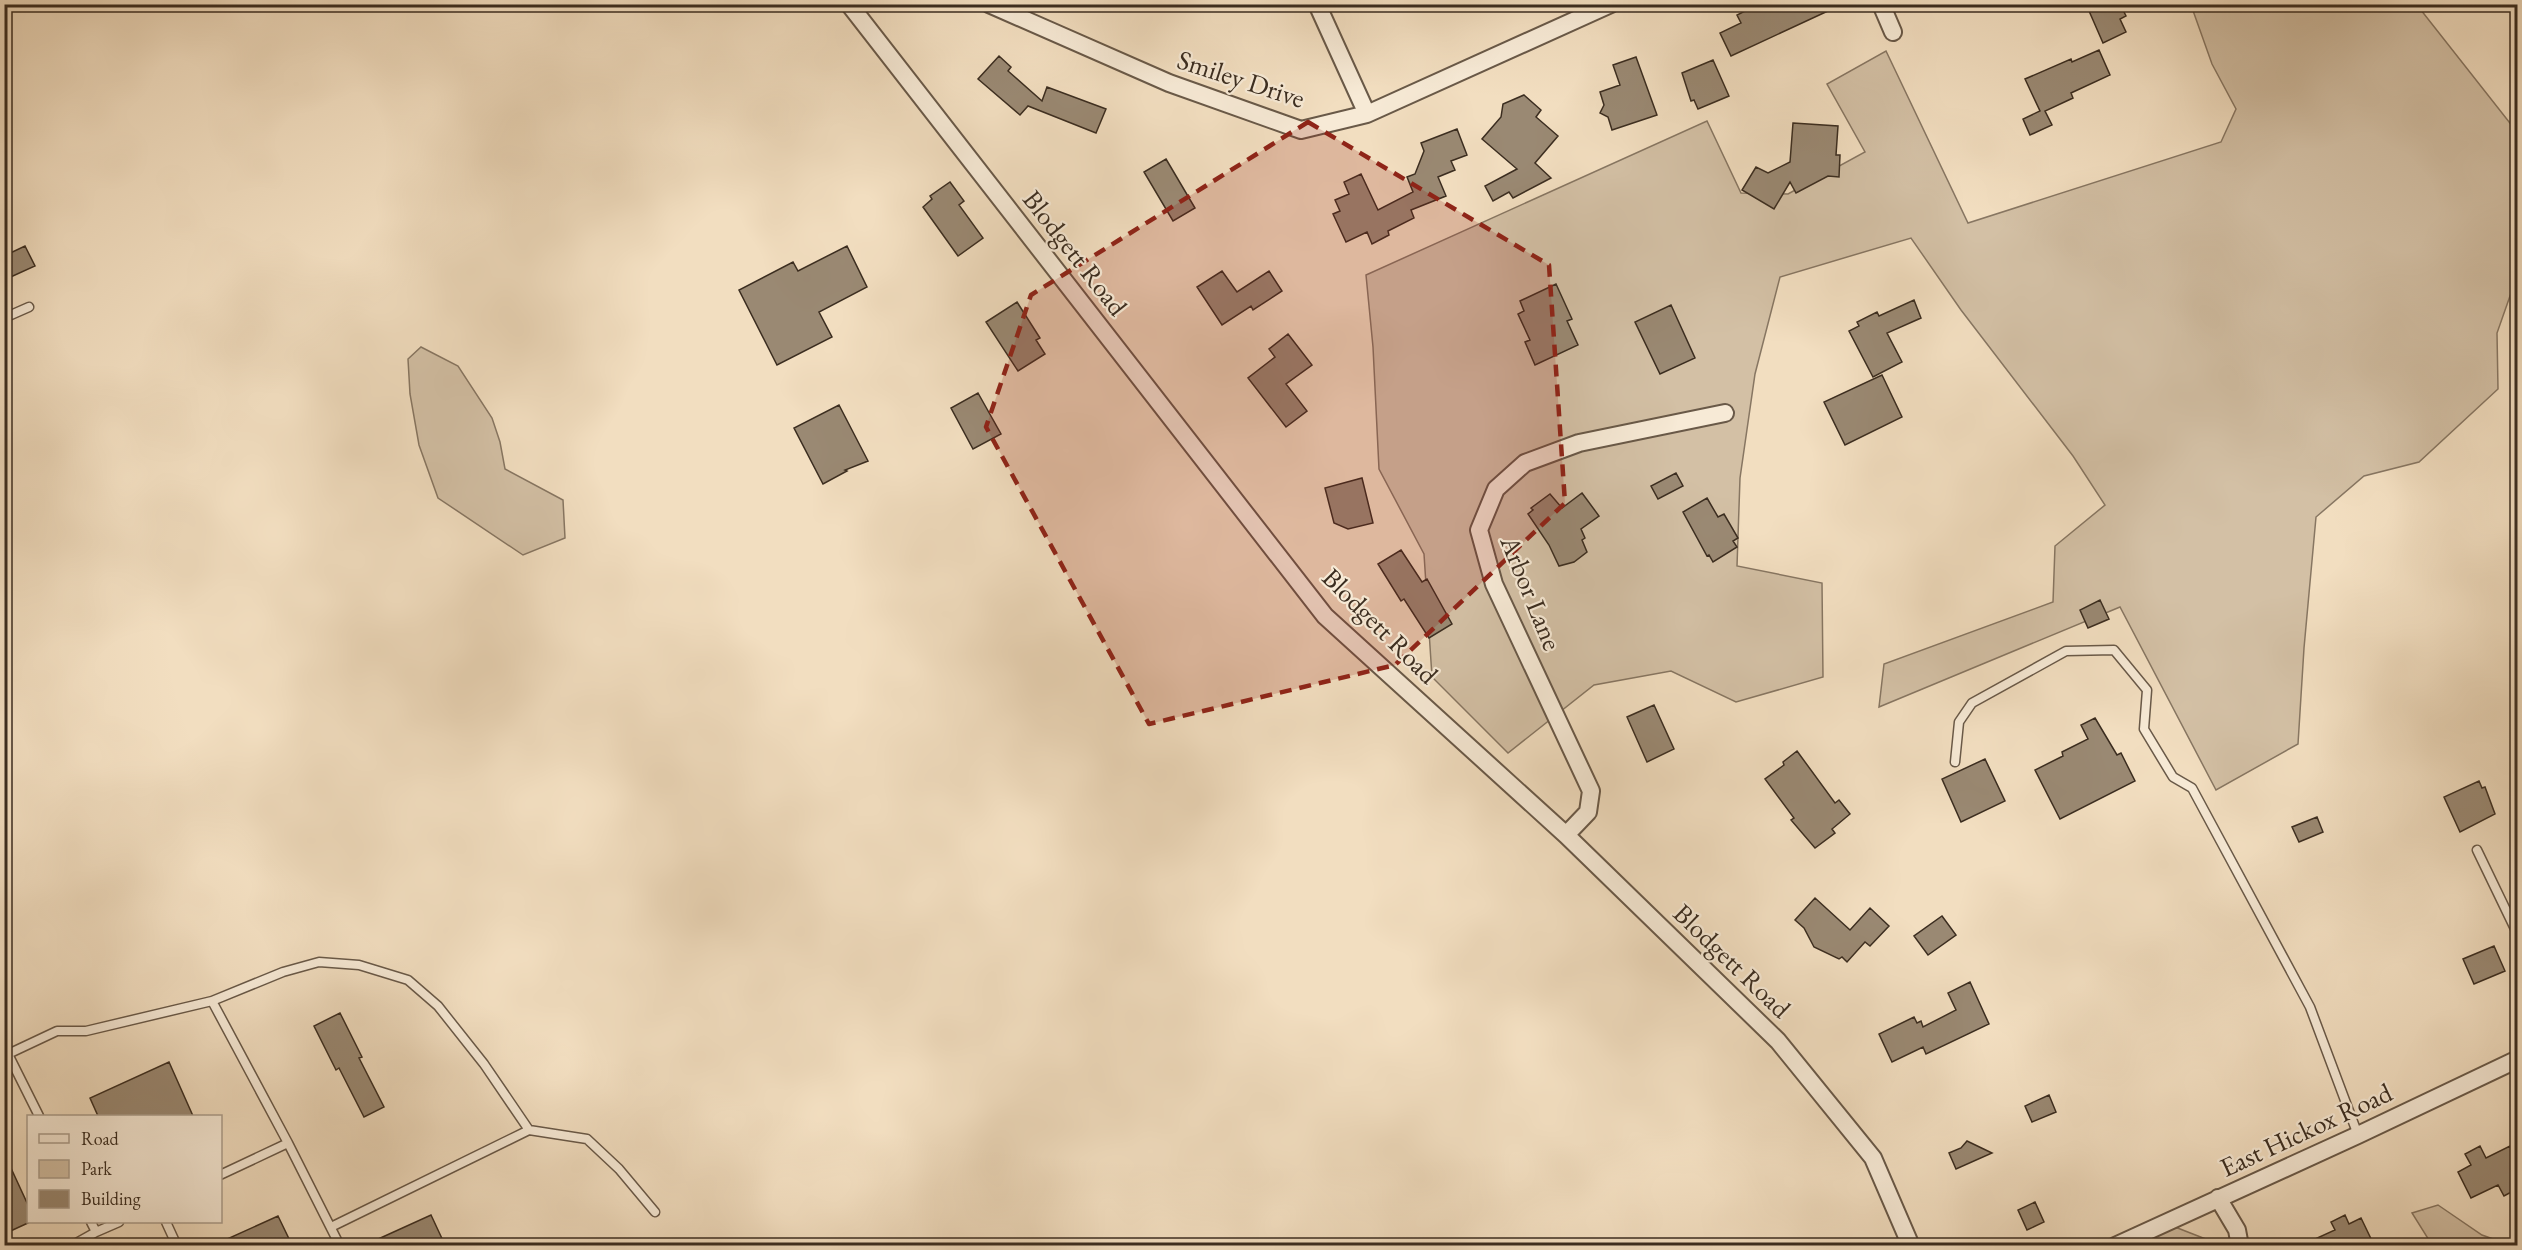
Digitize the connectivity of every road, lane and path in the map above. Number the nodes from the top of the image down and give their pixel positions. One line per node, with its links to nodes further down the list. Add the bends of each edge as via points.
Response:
1 (849, 4): 12 (street, Blodgett Road, via 1325,616)
2 (989, 4): 7 (street, Smiley Drive, via 1169,83 1301,130)
3 (1317, 4): 7 (street)
4 (1611, 4): 7 (street, Smiley Drive)
5 (1881, 4): 6 (street)
6 (1893, 32)
7 (1367, 114)
8 (29, 307): 9 (lane)
9 (4, 318)
10 (1725, 413): 12 (street, Arbor Lane, via 1578,442 1525,463 1496,489 1479,530 1494,584 1591,791 1588,812)
11 (1955, 762): 20 (lane, via 1959,722 1972,703 2066,651 2114,650 2147,690 2144,729 2173,777 2192,788 2310,1007)
12 (1566, 835): 33 (street, Blodgett Road, via 1778,1041 1873,1158)
13 (2477, 850): 14 (lane)
14 (2517, 935)
15 (212, 1001): 16 (lane, via 86,1031 57,1031); 19 (lane, via 319,962 359,965 408,980 451,1022); 21 (lane)
16 (5, 1055): 18 (lane, via 9,1056)
17 (2517, 1059): 20 (street, East Hickox Road)
18 (38, 1115)
19 (529, 1130): 24 (lane, via 587,1138); 28 (lane)
20 (2358, 1135): 23 (street, East Hickox Road)
21 (288, 1143): 22 (lane); 28 (lane)
22 (222, 1174)
23 (2218, 1198): 34 (street, East Hickox Road); 35 (street, via 2237,1230)
24 (655, 1212)
25 (93, 1223): 29 (lane)
26 (115, 1223): 29 (lane)
27 (167, 1223): 31 (lane)
28 (331, 1227): 32 (lane)
29 (96, 1232): 30 (lane)
30 (71, 1245)
31 (177, 1245)
32 (340, 1245)
33 (1911, 1245)
34 (2115, 1245)
35 (2240, 1245)

